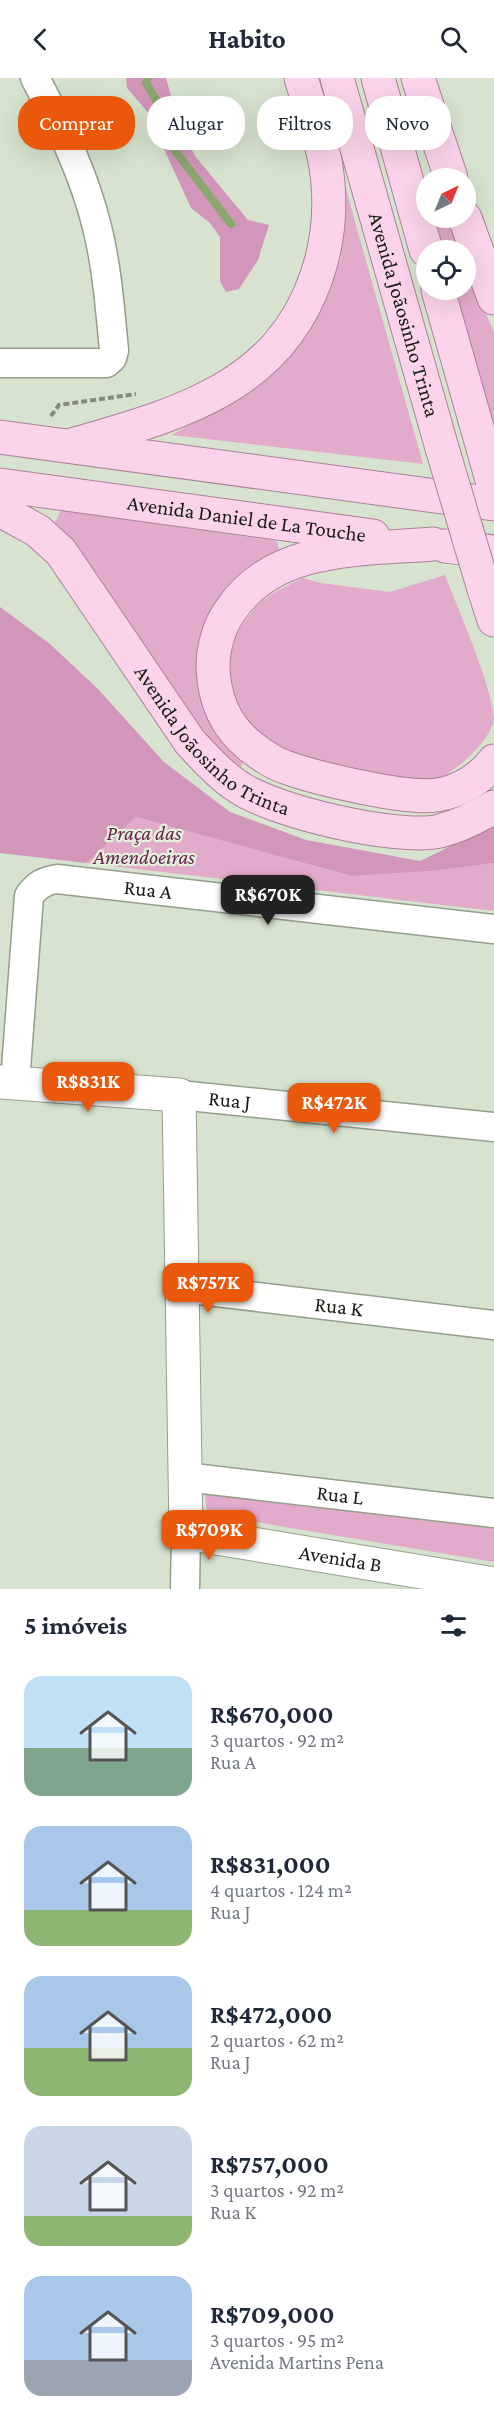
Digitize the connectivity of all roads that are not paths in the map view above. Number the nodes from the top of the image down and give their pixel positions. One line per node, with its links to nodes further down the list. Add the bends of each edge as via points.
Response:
1 (35, 78): 11 (street, via 70,149 97,226 114,350 106,363)
2 (301, 78): 13 (main road, via 325,162 329,211 323,257 296,322 251,372 223,391 160,419)
3 (337, 78): 20 (main road, Avenida Joãosinho Trinta, bridge)
4 (378, 78): 8 (main road, Avenida Joãosinho Trinta)
5 (418, 78): 6 (main road)
6 (449, 168)
7 (469, 228): 9 (main road)
8 (423, 240)
9 (494, 298)
10 (441, 300): 15 (main road, Avenida Joãosinho Trinta)
11 (0, 363)
12 (16, 439): 13 (main road)
13 (69, 446): 16 (main road)
14 (0, 485): 18 (main road, Avenida Daniel de La Touche)
15 (494, 487)
16 (494, 504)
17 (0, 510): 22 (main road, Avenida Joãosinho Trinta, via 38,531 61,552 190,742 238,787 290,810 396,834 439,831)
18 (433, 544): 19 (main road, Avenida Daniel de La Touche); 21 (main road, Avenida Joãosinho Trinta, via 310,556 267,573 237,600 225,617 213,662 213,686 231,727 249,745 284,767 420,796 437,795 471,782)
19 (494, 552)
20 (494, 620)
21 (494, 761)
22 (494, 807)
23 (494, 929): 24 (street, Rua A, via 57,879 45,881 29,896)
24 (7, 1082): 25 (street, Rua J)
25 (179, 1095): 26 (street, Rua J); 27 (street)
26 (494, 1127)
27 (182, 1288): 28 (street, Rua K); 29 (street)
28 (494, 1325)
29 (185, 1477): 30 (street, Rua L); 31 (street)
30 (494, 1514)
31 (186, 1533): 32 (street, Avenida B); 33 (street)
32 (494, 1584)
33 (185, 1589)

